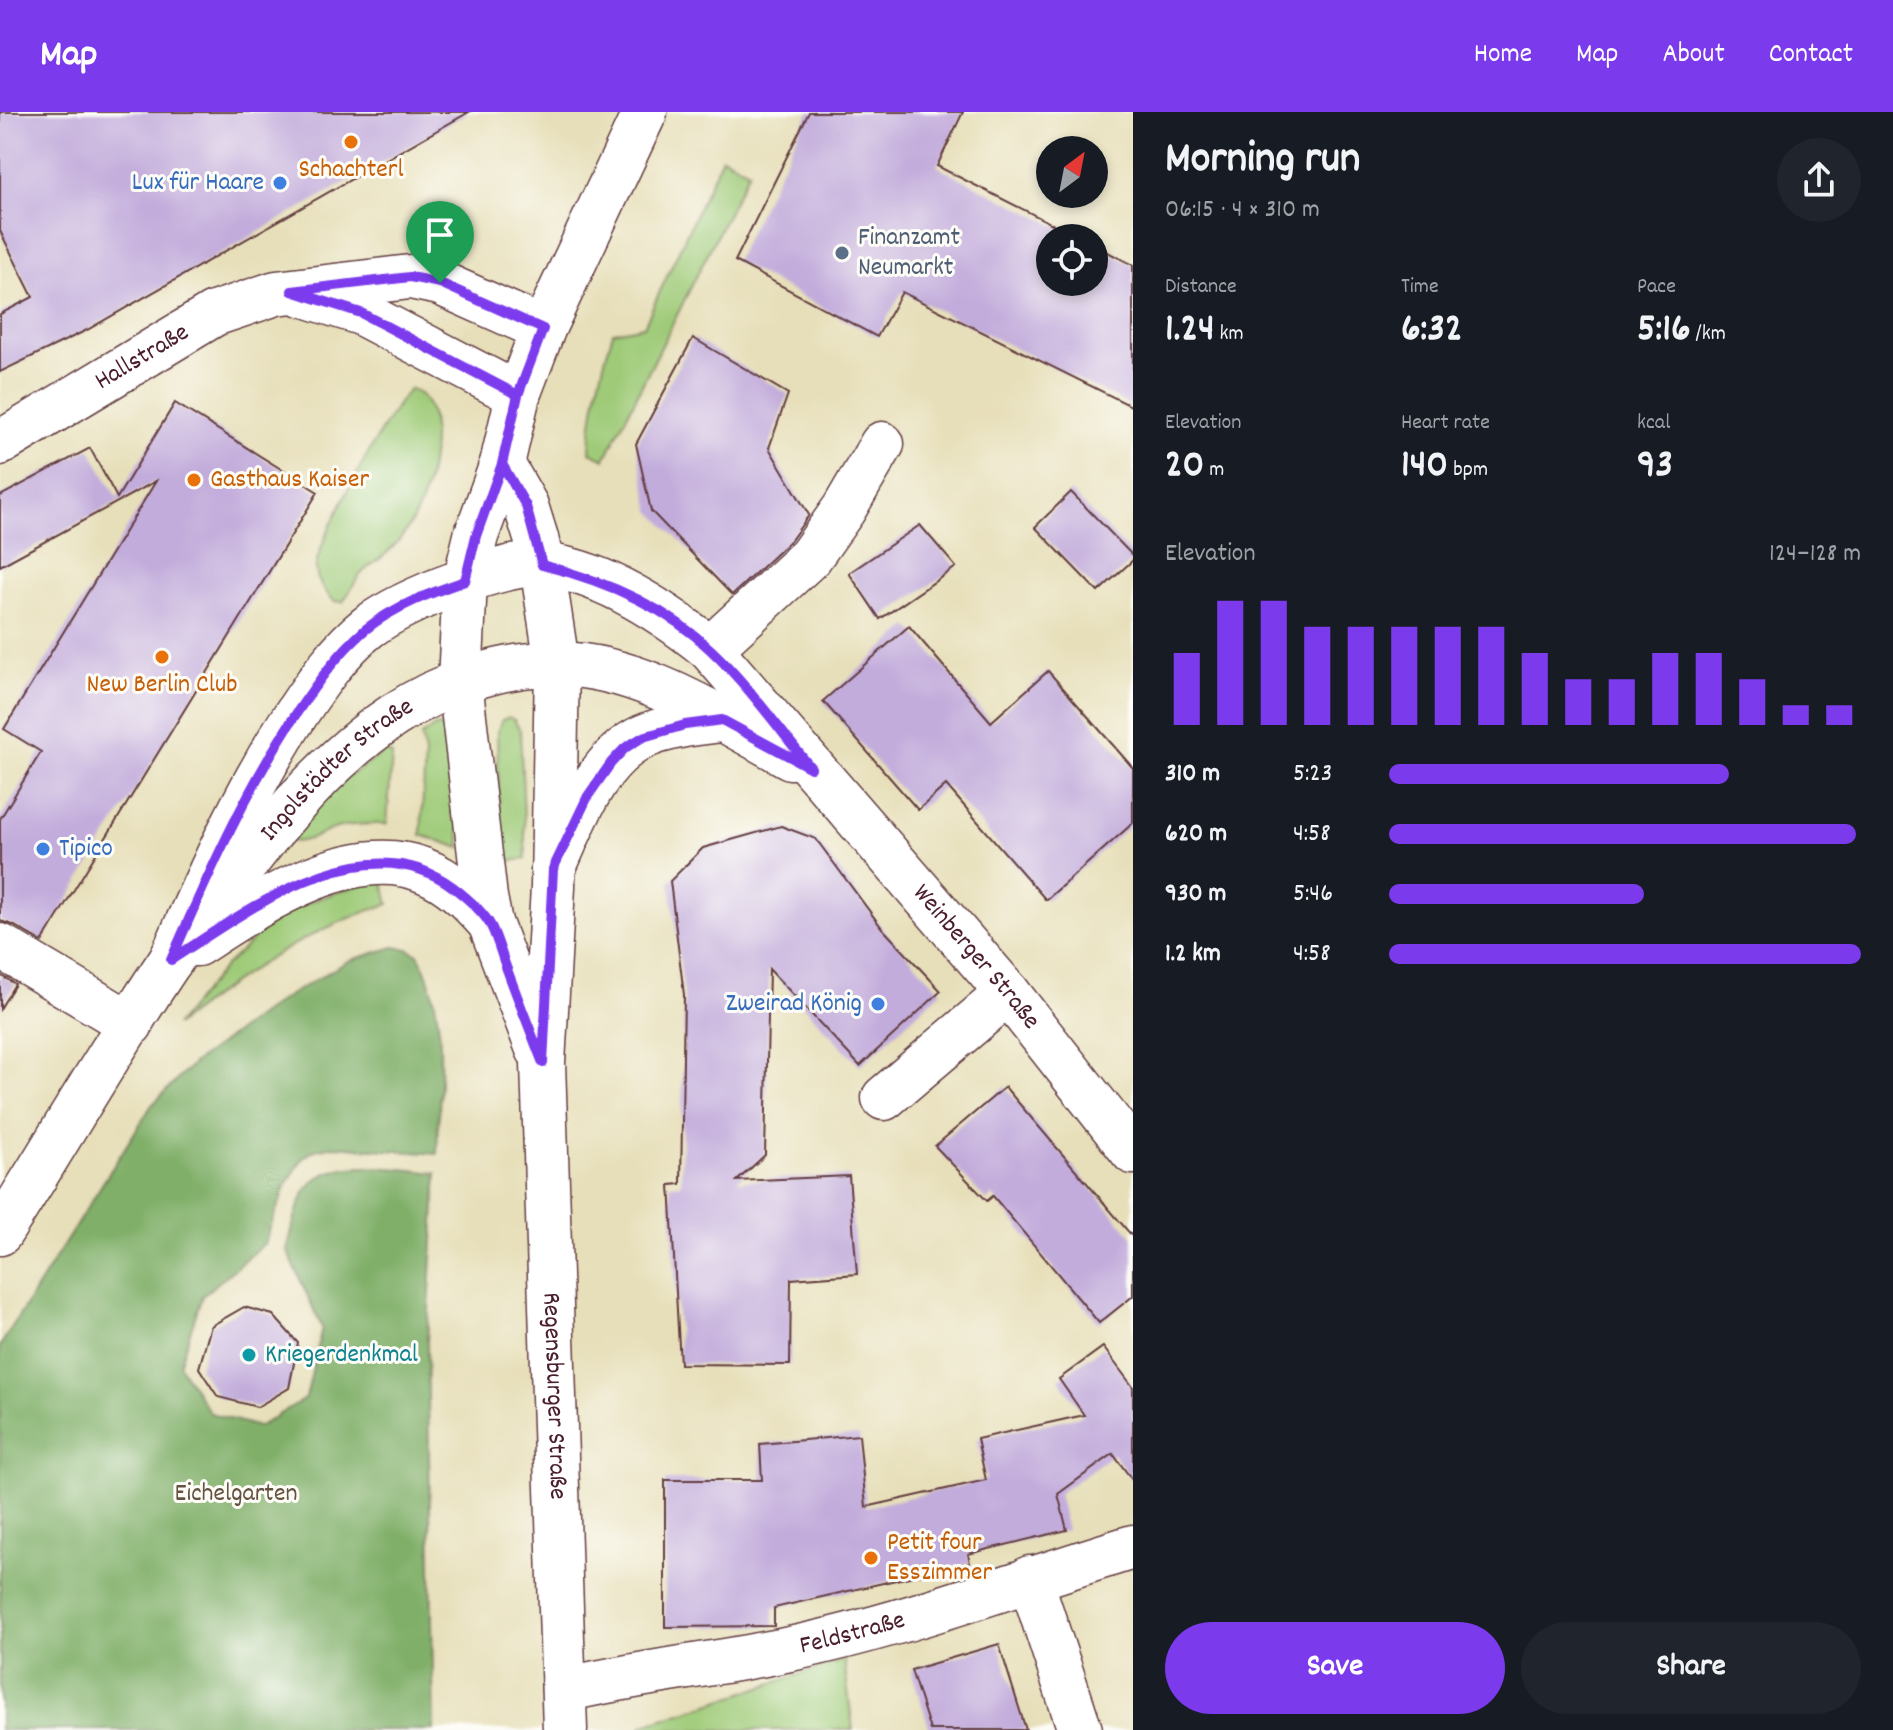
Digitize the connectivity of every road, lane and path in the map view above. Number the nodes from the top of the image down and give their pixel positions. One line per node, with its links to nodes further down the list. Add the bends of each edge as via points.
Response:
1 (645, 112): 3 (street)
2 (292, 291): 3 (street, Hallstraße, via 410,277 440,283); 4 (street, via 361,313); 5 (street, Hallstraße, via 214,314)
3 (543, 329): 4 (street)
4 (518, 395): 7 (street)
5 (0, 443)
6 (882, 444): 10 (street, via 810,557)
7 (502, 464): 8 (street, via 526,506); 9 (street)
8 (542, 565): 9 (street, Ingolstädter Straße); 10 (street, Weinberger Straße, via 633,597); 11 (street)
9 (465, 581): 12 (street); 18 (street, Ingolstädter Straße, via 426,595 369,627 311,691 230,826)
10 (710, 649): 14 (street, Weinberger Straße)
11 (557, 664): 12 (street, Ingolstädter Straße, via 522,665); 13 (street, Weinberger Straße, via 650,683); 15 (street, Regensburger Straße)
12 (460, 682): 16 (street, Regensburger Straße); 18 (street, Ingolstädter Straße, via 393,716 349,750 263,841)
13 (722, 720): 14 (street, Weinberger Straße); 15 (street, via 661,731 625,748 597,781)
14 (811, 768): 19 (street, Weinberger Straße)
15 (553, 869): 21 (street, Regensburger Straße)
16 (490, 923): 18 (street, via 454,888 423,869 405,864 351,866 309,878 267,899); 21 (street, Regensburger Straße)
17 (0, 946): 20 (street)
18 (171, 960): 20 (street, Ingolstädter Straße)
19 (1008, 993): 22 (street); 23 (street, Weinberger Straße)
20 (131, 1024): 24 (street, Ingolstädter Straße)
21 (543, 1063): 27 (street, Regensburger Straße)
22 (884, 1098)
23 (1133, 1152)
24 (0, 1233)
25 (1133, 1547): 26 (street, Feldstraße)
26 (1030, 1578): 27 (street, Feldstraße, via 791,1649 638,1673); 28 (street)
27 (564, 1710)
28 (1080, 1730)

